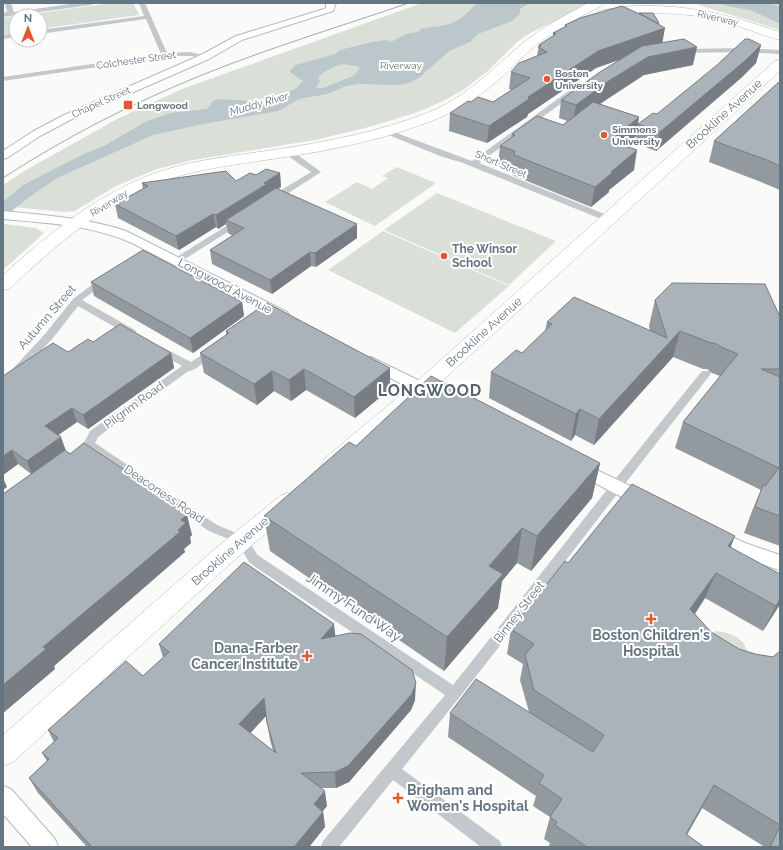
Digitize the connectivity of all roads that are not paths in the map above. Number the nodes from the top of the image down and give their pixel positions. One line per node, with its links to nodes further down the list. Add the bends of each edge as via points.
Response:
1 (91, 3): 7 (street)
2 (142, 3): 8 (street)
3 (598, 3): 13 (highway, Riverway)
4 (610, 3): 10 (highway)
5 (682, 3): 9 (highway)
6 (331, 5): 17 (main road, via 324,12 239,38)
7 (48, 9)
8 (148, 17): 11 (street); 16 (street)
9 (726, 19): 10 (highway, Riverway, via 678,11 635,10 597,15); 12 (highway, Riverway)
10 (563, 26): 13 (highway, Riverway)
11 (48, 31)
12 (780, 36)
13 (539, 37): 21 (highway, Riverway, via 490,81 463,100 433,115)
14 (677, 52): 15 (street)
15 (780, 52)
16 (165, 55): 17 (street, Colchester Street); 19 (street, Colchester Street)
17 (205, 57): 23 (main road, Chapel Street, via 68,117)
18 (780, 64): 28 (highway, Brookline Avenue)
19 (3, 79)
20 (580, 88): 24 (street)
21 (384, 130): 22 (highway, Riverway); 24 (street, Short Street)
22 (288, 152): 25 (street, via 316,172); 29 (highway, Riverway, via 193,167 156,178 120,195)
23 (3, 156)
24 (473, 164): 28 (street, Short Street)
25 (264, 205)
26 (3, 215): 29 (main road, Longwood Avenue)
27 (245, 217): 30 (street)
28 (609, 219): 42 (highway, Brookline Avenue)
29 (77, 223): 30 (main road, Longwood Avenue, via 111,229 132,237 150,251); 32 (highway, Riverway)
30 (177, 260): 34 (main road, Longwood Avenue, via 267,312)
31 (115, 274): 33 (street, Autumn Street)
32 (3, 285)
33 (76, 301): 35 (street); 41 (street, Autumn Street, via 49,336 12,376)
34 (296, 323)
35 (137, 336)
36 (150, 344): 39 (street)
37 (221, 346): 39 (street, Pilgrim Road)
38 (356, 354): 42 (main road)
39 (191, 367): 44 (street, Pilgrim Road, via 183,370 94,434)
40 (706, 373): 47 (street, Binney Street)
41 (3, 380)
42 (422, 388): 43 (main road); 50 (highway, Brookline Avenue)
43 (444, 399)
44 (89, 444): 45 (street, Pilgrim Road); 50 (street, Deaconess Road, via 213,528)
45 (73, 455)
46 (561, 459): 47 (main road)
47 (617, 487): 48 (main road); 52 (street, Binney Street)
48 (662, 510)
49 (695, 527): 51 (main road, via 731,545)
50 (242, 540): 52 (street, Jimmy Fund Way, via 258,562); 53 (highway, Brookline Avenue)
51 (780, 563)
52 (454, 694): 54 (street, Binney Street)
53 (3, 753)
54 (392, 770): 57 (street, Binney Street); 58 (street)
55 (3, 798): 56 (main road)
56 (47, 847)
57 (329, 847)
58 (494, 847)

